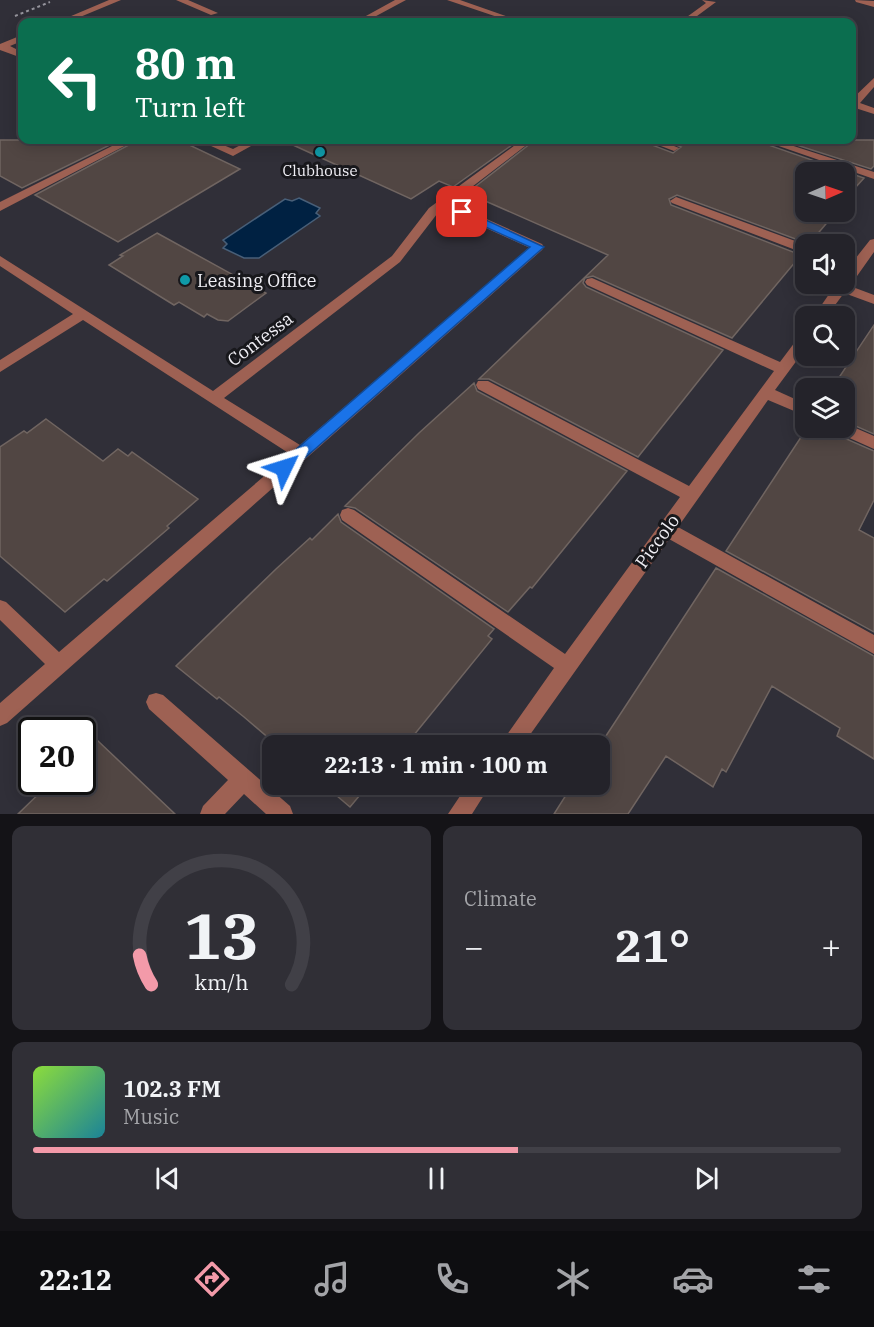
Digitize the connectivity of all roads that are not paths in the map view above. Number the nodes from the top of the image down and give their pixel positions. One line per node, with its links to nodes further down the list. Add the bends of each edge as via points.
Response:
1 (117, 0): 9 (street)
2 (180, 0): 8 (street)
3 (402, 0): 10 (street)
4 (451, 0): 11 (street)
5 (706, 0): 12 (street, via 712,2)
6 (859, 0): 7 (street)
7 (874, 4)
8 (214, 13)
9 (71, 18)
10 (367, 18)
11 (507, 18)
12 (690, 18)
13 (18, 40): 14 (street)
14 (2, 47): 15 (street)
15 (18, 53)
16 (874, 81): 17 (street)
17 (856, 101)
18 (856, 105): 19 (street)
19 (874, 111)
20 (123, 144): 30 (street)
21 (212, 144): 22 (street, via 233,153)
22 (250, 144)
23 (523, 144): 29 (street, Contessa)
24 (662, 144): 26 (street)
25 (778, 144): 27 (street)
26 (674, 148)
27 (874, 176)
28 (676, 201): 32 (street)
29 (444, 204): 44 (street, Contessa, via 426,220 396,259); 48 (street, via 538,247)
30 (0, 207)
31 (874, 243): 34 (street)
32 (795, 246)
33 (0, 260): 38 (street)
34 (855, 262)
35 (592, 282): 41 (street)
36 (855, 291): 37 (street)
37 (874, 300)
38 (83, 314): 40 (street); 44 (street)
39 (795, 352): 41 (street, Piccolo)
40 (0, 367)
41 (783, 369): 43 (street, Piccolo)
42 (483, 385): 49 (street)
43 (765, 392): 45 (street); 49 (street, Piccolo)
44 (213, 398): 48 (street)
45 (795, 406)
46 (855, 434): 47 (street)
47 (874, 443)
48 (301, 453): 54 (street)
49 (691, 495): 51 (street, Piccolo)
50 (348, 515): 55 (street)
51 (666, 529): 53 (street); 55 (street, Piccolo)
52 (0, 608): 54 (street)
53 (874, 645)
54 (59, 664): 57 (street)
55 (567, 666): 58 (street, Piccolo)
56 (156, 702): 59 (street)
57 (0, 716)
58 (517, 735)
59 (243, 779): 61 (street); 62 (street)
60 (473, 795): 63 (street)
61 (211, 814)
62 (282, 814)
63 (459, 814)

